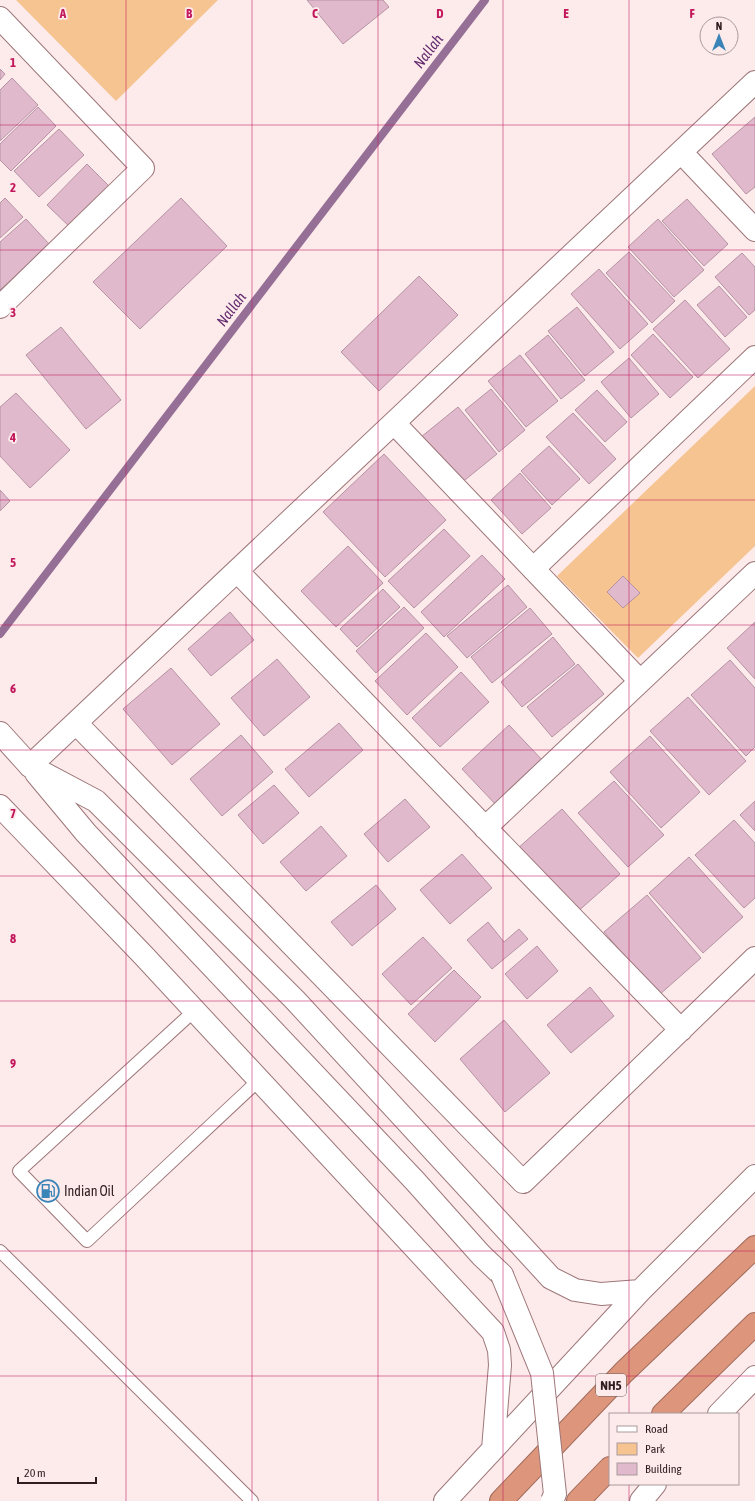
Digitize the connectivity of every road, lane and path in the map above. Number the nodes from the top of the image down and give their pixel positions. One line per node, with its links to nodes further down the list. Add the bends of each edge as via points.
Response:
1 (0, 18): 5 (street, via 143,168)
2 (755, 82): 3 (street)
3 (681, 152): 4 (street); 7 (street)
4 (755, 230)
5 (0, 307)
6 (755, 357): 8 (street)
7 (394, 423): 8 (street); 9 (street)
8 (533, 569): 11 (street)
9 (237, 572): 12 (street); 16 (street)
10 (755, 573): 11 (street)
11 (640, 681): 16 (street)
12 (76, 723): 14 (street); 19 (street, via 523,1182)
13 (5, 739): 14 (street)
14 (30, 766): 24 (street, via 96,801 295,1000 551,1278 575,1290 600,1294); 35 (street, bridge, via 86,833 502,1275 542,1372 555,1494)
15 (0, 806): 18 (street)
16 (485, 828): 19 (street)
17 (755, 958): 19 (street)
18 (194, 1011): 20 (street); 20 (lane, via 19,1171 87,1241)
19 (681, 1030)
20 (259, 1080): 29 (street, via 493,1332 499,1350 500,1365)
21 (755, 1176): 24 (street)
22 (755, 1247): 34 (highway, NH5, via 624,1372)
23 (0, 1251): 32 (lane)
24 (640, 1291): 29 (street)
25 (755, 1324): 27 (highway)
26 (755, 1377): 28 (street)
27 (664, 1413)
28 (720, 1413)
29 (493, 1448): 33 (street)
30 (609, 1469): 36 (highway)
31 (654, 1485): 37 (street)
32 (252, 1501)
33 (445, 1501)
34 (501, 1501)
35 (552, 1501)
36 (578, 1501)
37 (641, 1501)

